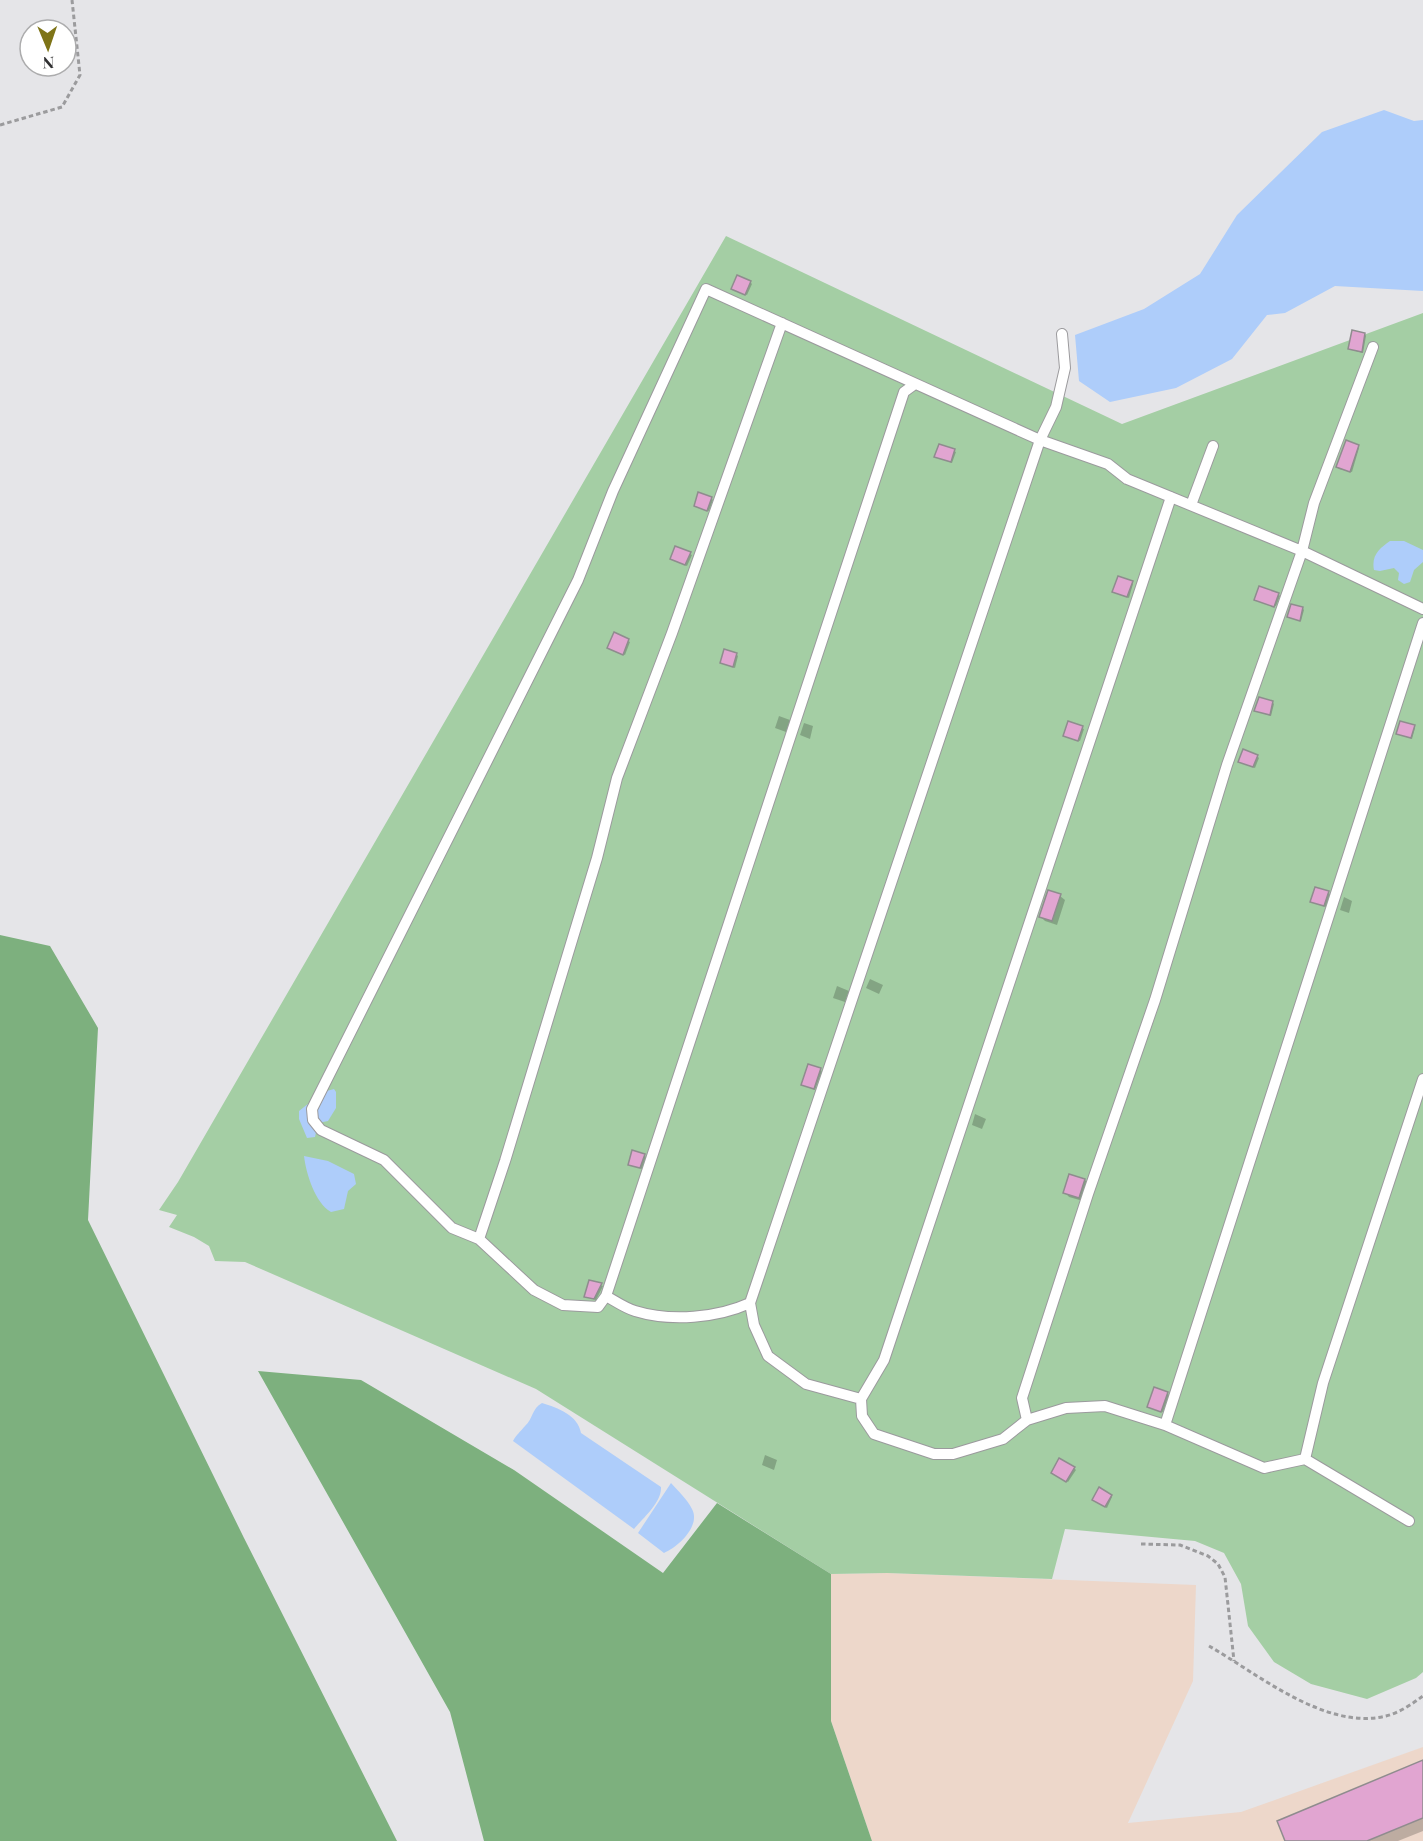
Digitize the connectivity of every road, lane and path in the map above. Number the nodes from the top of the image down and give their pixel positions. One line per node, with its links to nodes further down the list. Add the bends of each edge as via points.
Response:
1 (72, 0): 2 (path, via 80,75 62,108)
2 (0, 125)
3 (782, 323): 6 (lane); 15 (lane, via 617,778 597,858); 15 (lane, via 706,289 613,491 578,580 312,1109 313,1120 321,1130 384,1160 452,1228)
4 (1062, 334): 7 (lane, via 1065,368 1056,407)
5 (1372, 347): 11 (lane, via 1314,503)
6 (915, 384): 7 (lane); 16 (lane, via 904,392)
7 (1040, 440): 9 (lane, via 1108,464 1126,479); 17 (lane)
8 (1213, 446): 10 (lane)
9 (1171, 497): 10 (lane); 18 (lane, via 884,1360)
10 (1191, 505): 11 (lane)
11 (1302, 551): 12 (lane); 19 (lane, via 1227,765 1155,1000 1025,1387 1022,1398)
12 (1423, 609)
13 (1423, 623): 20 (lane)
14 (1423, 1079): 21 (lane, via 1323,1383)
15 (479, 1239): 16 (lane, via 534,1290 563,1305 598,1307)
16 (606, 1296): 17 (lane, via 634,1311 667,1317 732,1311)
17 (750, 1303): 18 (lane, via 754,1325 768,1356 806,1384)
18 (861, 1399): 19 (lane, via 862,1416 874,1434 934,1454 953,1454 1003,1439)
19 (1027, 1420): 20 (lane, via 1066,1408 1105,1406)
20 (1165, 1425): 21 (lane, via 1264,1468)
21 (1305, 1459): 22 (lane)
22 (1409, 1521)
23 (1141, 1544): 25 (path, via 1180,1545 1218,1564 1226,1577)
24 (1209, 1646): 25 (path)
25 (1234, 1660): 26 (path, via 1301,1701 1356,1718 1386,1716)
26 (1423, 1696)

